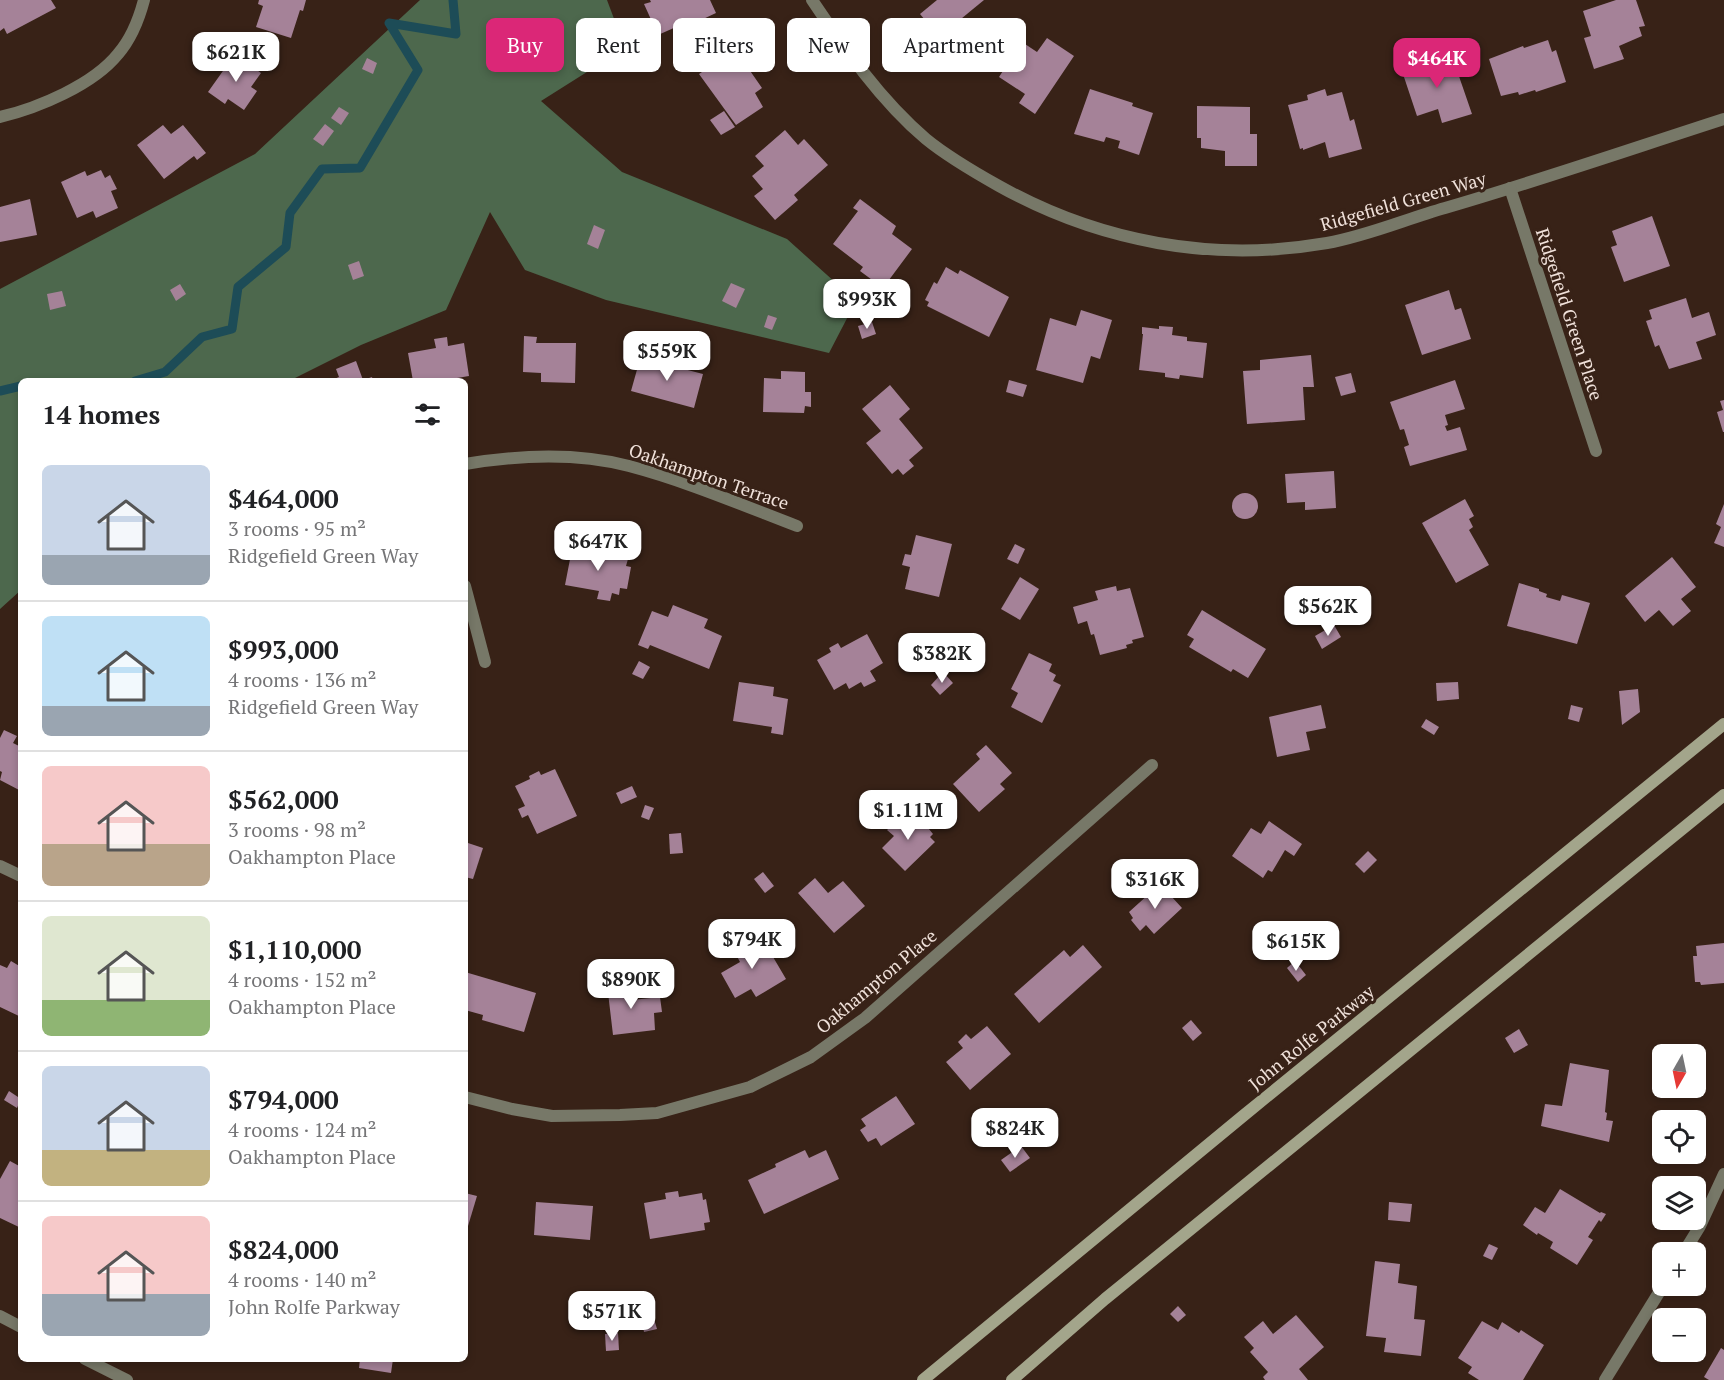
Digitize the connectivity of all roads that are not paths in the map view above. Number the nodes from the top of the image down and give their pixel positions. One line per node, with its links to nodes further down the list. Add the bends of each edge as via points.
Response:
1 (144, 0): 3 (street, via 136,26 107,65 56,97)
2 (812, 0): 5 (street, Ridgefield Green Way, via 847,51 927,140 972,172 1029,203 1125,238 1213,250 1268,250 1328,243)
3 (0, 117)
4 (1724, 119): 5 (street, Ridgefield Green Way)
5 (1510, 188): 6 (street, Ridgefield Green Place)
6 (1596, 451)
7 (468, 463): 8 (street, Oakhampton Terrace, via 545,455 628,465)
8 (797, 526)
9 (468, 598): 10 (street)
10 (485, 663)
11 (1724, 724): 24 (main road, John Rolfe Parkway)
12 (1152, 765): 16 (street, Oakhampton Place, via 865,1018 811,1057 750,1087 657,1113 620,1115 552,1116)
13 (1724, 795): 25 (main road, via 1105,1299)
14 (0, 866): 15 (street)
15 (18, 875)
16 (468, 1098)
17 (1724, 1174): 18 (street)
18 (1690, 1242)
19 (1657, 1296): 26 (street)
20 (0, 1316): 21 (street)
21 (18, 1325)
22 (91, 1362): 23 (street)
23 (127, 1380)
24 (923, 1380)
25 (1012, 1380)
26 (1605, 1380)

